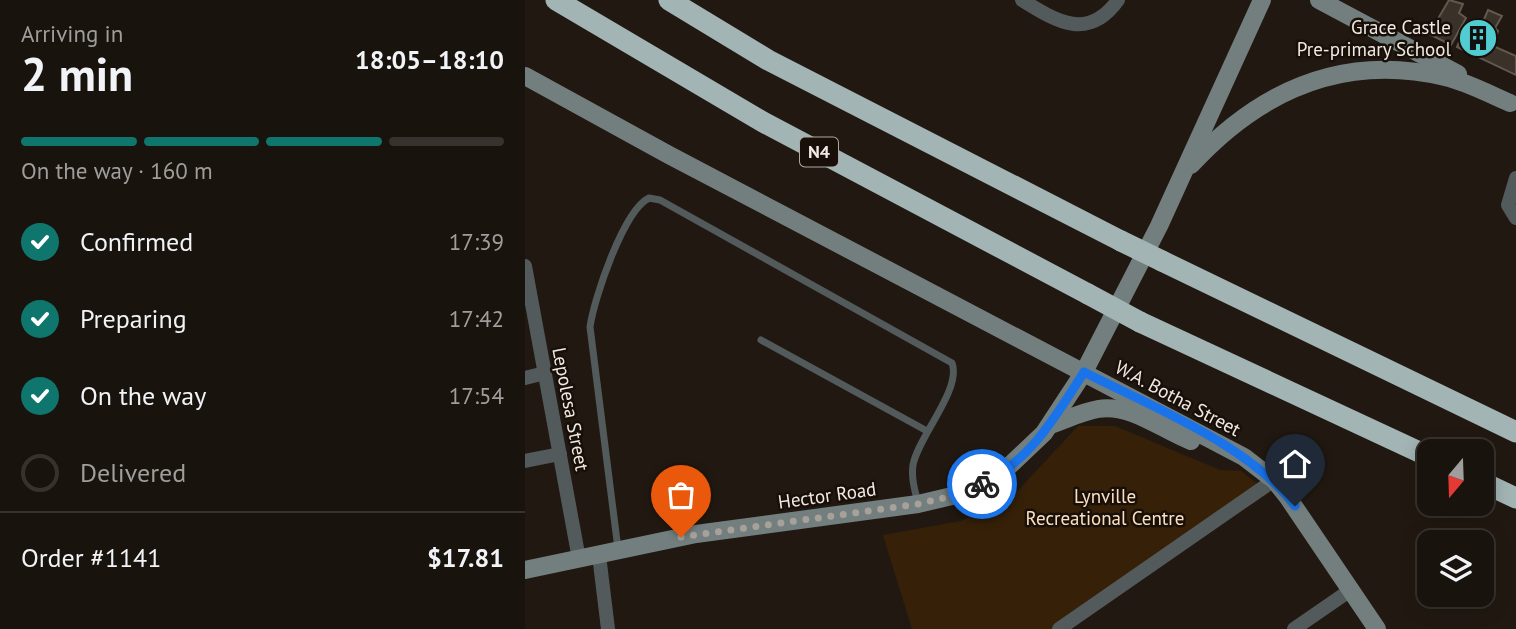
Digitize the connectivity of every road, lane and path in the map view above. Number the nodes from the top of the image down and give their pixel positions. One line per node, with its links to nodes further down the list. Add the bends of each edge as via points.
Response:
1 (556, 0): 22 (highway, N4, bridge, via 763,122 1140,322)
2 (669, 0): 20 (highway, bridge, via 768,60 1121,241)
3 (1021, 0): 4 (street, via 1051,19 1075,25 1102,18)
4 (1118, 0)
5 (1262, 0): 9 (main road, Hector Road)
6 (1319, 0): 8 (main road)
7 (525, 76): 15 (main road, W.A. Botha Street)
8 (1513, 104): 9 (main road, via 1448,77 1405,70 1335,73 1257,107)
9 (1181, 176): 15 (main road, Hector Road)
10 (1516, 178): 11 (street, via 1508,205)
11 (1516, 218)
12 (525, 266): 13 (street, Lepolesa Street)
13 (527, 295): 16 (street, Lepolesa Street)
14 (761, 340): 19 (lane)
15 (1084, 372): 18 (main road, Hector Road); 21 (main road, W.A. Botha Street)
16 (545, 373): 17 (street); 23 (street, Lepolesa Street)
17 (525, 378)
18 (1050, 425): 21 (main road, via 1100,408 1119,409 1196,443); 28 (main road, Hector Road, via 991,480 969,492)
19 (927, 431): 28 (lane, via 912,469); 29 (lane, via 952,382 954,368 949,360 649,198 634,213 606,271 590,327)
20 (1516, 432)
21 (1232, 449): 25 (main road, W.A. Botha Street)
22 (1417, 451)
23 (560, 454): 24 (street); 31 (street, Lepolesa Street)
24 (525, 461)
25 (1274, 480): 33 (main road, W.A. Botha Street); 35 (street)
26 (1495, 488): 27 (highway)
27 (1516, 498)
28 (918, 504): 29 (main road, Hector Road)
29 (618, 549): 30 (main road, Hector Road)
30 (599, 555): 31 (main road, Hector Road); 34 (street)
31 (579, 559): 32 (main road, Hector Road)
32 (525, 570)
33 (1352, 589): 36 (street); 37 (main road, W.A. Botha Street)
34 (608, 629)
35 (1059, 629)
36 (1294, 629)
37 (1377, 629)

